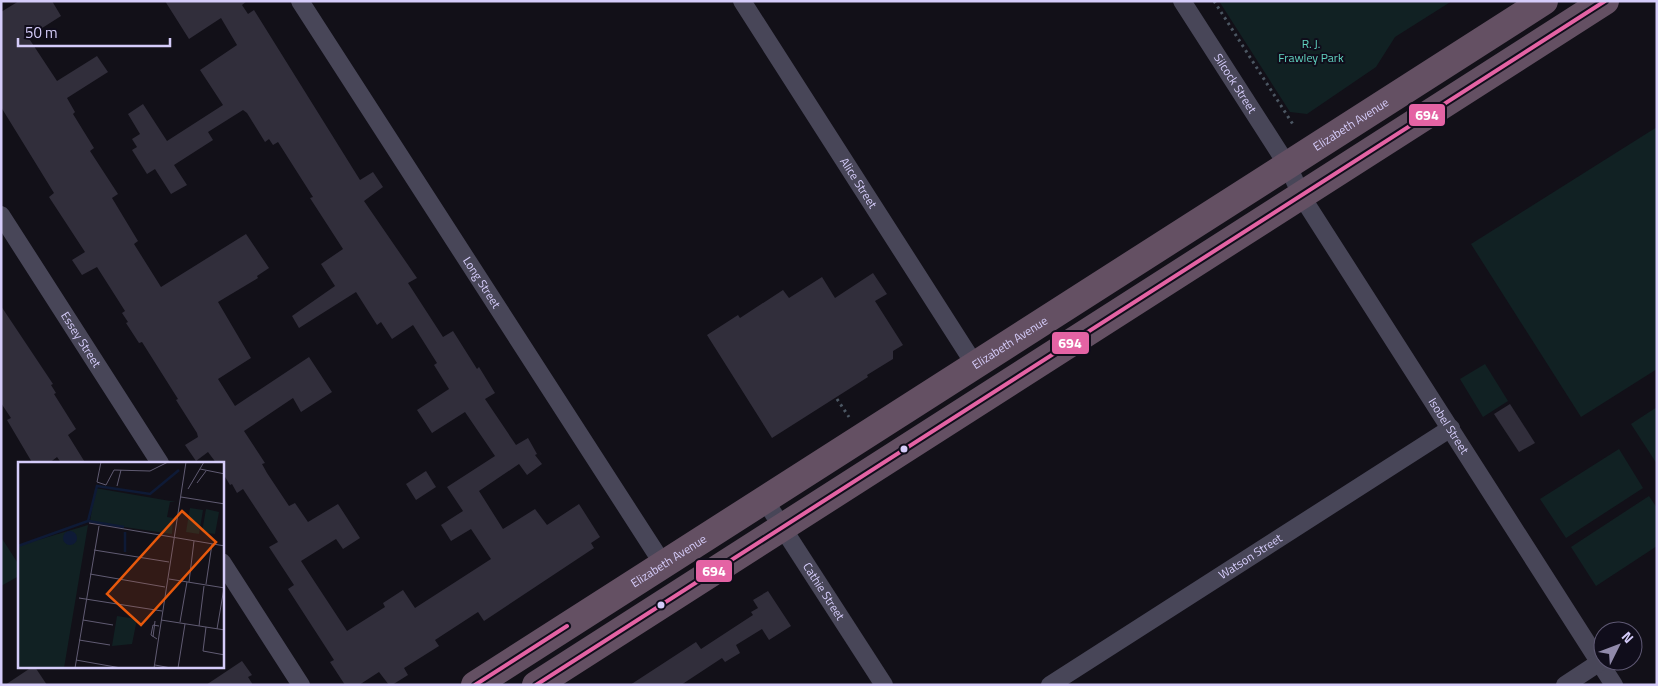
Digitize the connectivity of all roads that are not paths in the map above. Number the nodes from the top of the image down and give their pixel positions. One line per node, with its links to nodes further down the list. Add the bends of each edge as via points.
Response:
1 (300, 1): 14 (street, Long Street)
2 (742, 1): 9 (street, Alice Street)
3 (1182, 1): 6 (street, Silcock Street)
4 (1544, 1): 6 (highway, Elizabeth Avenue)
5 (1605, 1): 7 (highway)
6 (1288, 166): 7 (street, Isobel Street); 9 (highway, Elizabeth Avenue)
7 (1302, 197): 10 (street, Isobel Street); 13 (highway)
8 (1, 215): 11 (street, Essey Street)
9 (975, 365): 12 (highway, Elizabeth Avenue)
10 (1451, 428): 16 (street, Isobel Street); 23 (street, Watson Street)
11 (159, 462)
12 (764, 499): 13 (street, Cathie Street); 14 (highway, Elizabeth Avenue)
13 (782, 527): 21 (highway); 22 (street, Cathie Street)
14 (663, 564): 20 (highway, Elizabeth Avenue)
15 (224, 565): 19 (street)
16 (1593, 651)
17 (1593, 667): 24 (street)
18 (1605, 671): 25 (street, Isobel Street)
19 (301, 685)
20 (476, 685)
21 (536, 685)
22 (884, 685)
23 (1050, 685)
24 (1565, 685)
25 (1614, 685)

